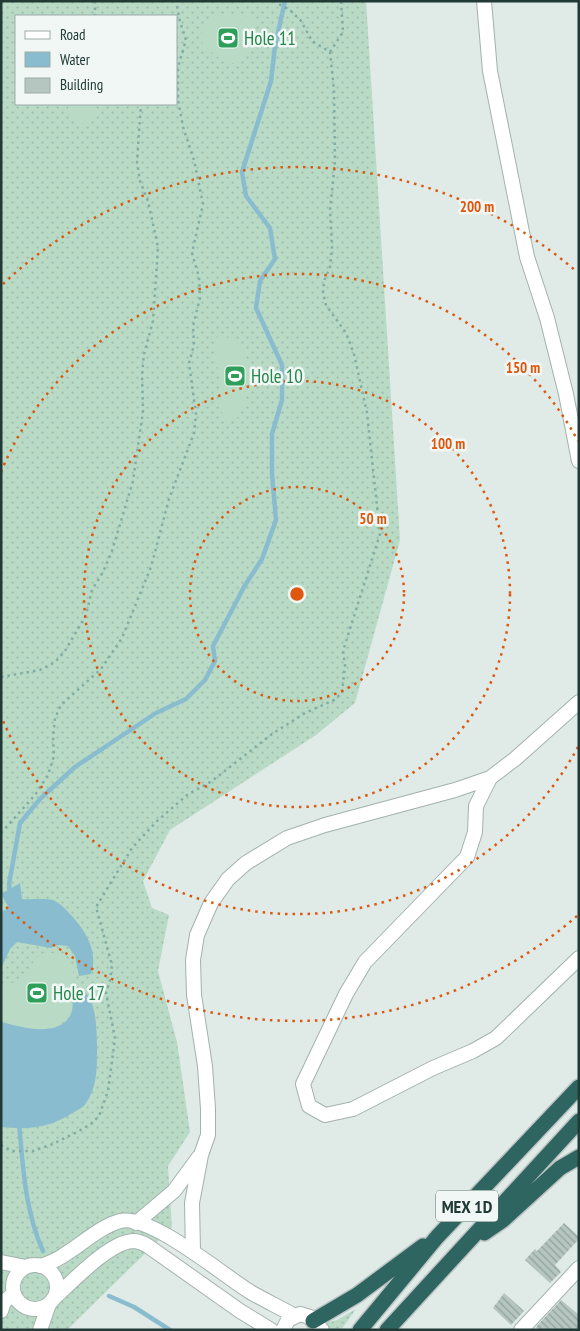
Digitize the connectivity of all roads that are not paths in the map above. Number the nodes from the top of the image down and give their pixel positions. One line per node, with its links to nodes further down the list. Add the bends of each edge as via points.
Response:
1 (484, 1): 2 (street, via 490,71 527,257 547,318)
2 (579, 461)
3 (579, 702): 4 (street, via 515,760)
4 (490, 778): 5 (street, via 476,806 475,832 467,857 365,962 346,994 303,1084 309,1106 325,1115 353,1109 473,1051 496,1038); 8 (street, via 286,838 246,863 228,879 211,903 196,935 193,960 194,995 208,1108 208,1136)
5 (579, 958)
6 (579, 1087): 13 (highway, MEX 1D)
7 (579, 1121): 14 (highway, MEX 1D)
8 (200, 1155): 10 (street); 11 (street)
9 (579, 1157): 14 (highway, via 560,1168 503,1220)
10 (174, 1191): 11 (street); 12 (street)
11 (192, 1203): 15 (street)
12 (136, 1223): 15 (street, via 162,1233); 17 (street, via 122,1221 110,1225 52,1262)
13 (437, 1237): 24 (highway); 28 (highway, MEX 1D)
14 (467, 1242): 29 (highway, MEX 1D)
15 (192, 1251): 23 (street, via 252,1293)
16 (1, 1262): 18 (street)
17 (40, 1266): 18 (street); 21 (street, via 47,1268 55,1279 57,1286)
18 (26, 1267): 20 (street)
19 (579, 1268): 30 (street)
20 (9, 1287): 21 (street, via 17,1300 29,1308 43,1308); 22 (street)
21 (51, 1301): 25 (street); 26 (street, via 114,1247 134,1241 148,1246)
22 (1, 1310)
23 (295, 1316): 24 (street, via 306,1316); 27 (street, via 288,1320)
24 (317, 1325)
25 (40, 1330)
26 (271, 1330)
27 (283, 1330)
28 (360, 1330)
29 (387, 1330)
30 (521, 1330)

